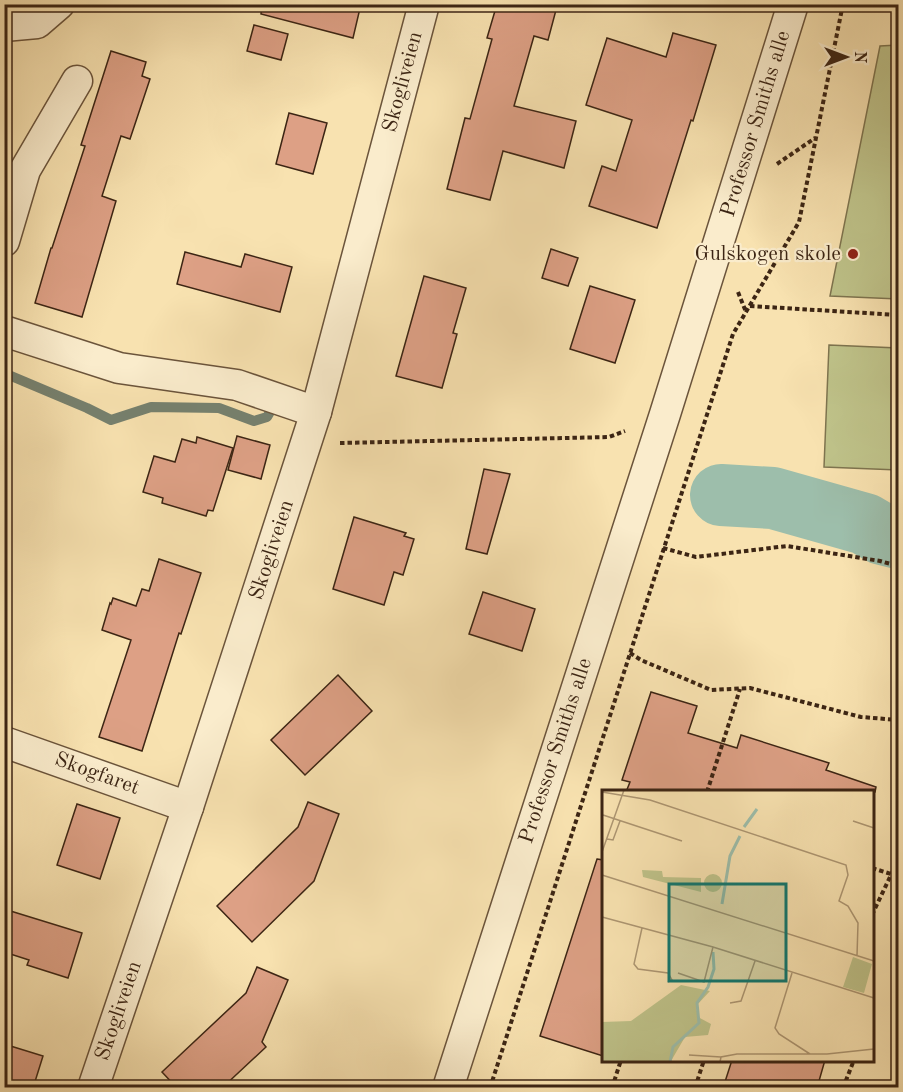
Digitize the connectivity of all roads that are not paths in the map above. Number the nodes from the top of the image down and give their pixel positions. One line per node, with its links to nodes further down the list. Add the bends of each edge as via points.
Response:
1 (59, 4): 4 (street, via 36,23)
2 (424, 4): 8 (street, Skogliveien)
3 (793, 4): 12 (street, Professor Smiths alle)
4 (4, 26)
5 (77, 81): 6 (street, via 25,170)
6 (4, 242)
7 (4, 331): 8 (street, via 119,368 237,385)
8 (316, 412): 10 (street, Skogliveien)
9 (4, 742): 10 (street, Skogfaret)
10 (188, 807): 11 (street, Skogliveien)
11 (93, 1088)
12 (448, 1088)

